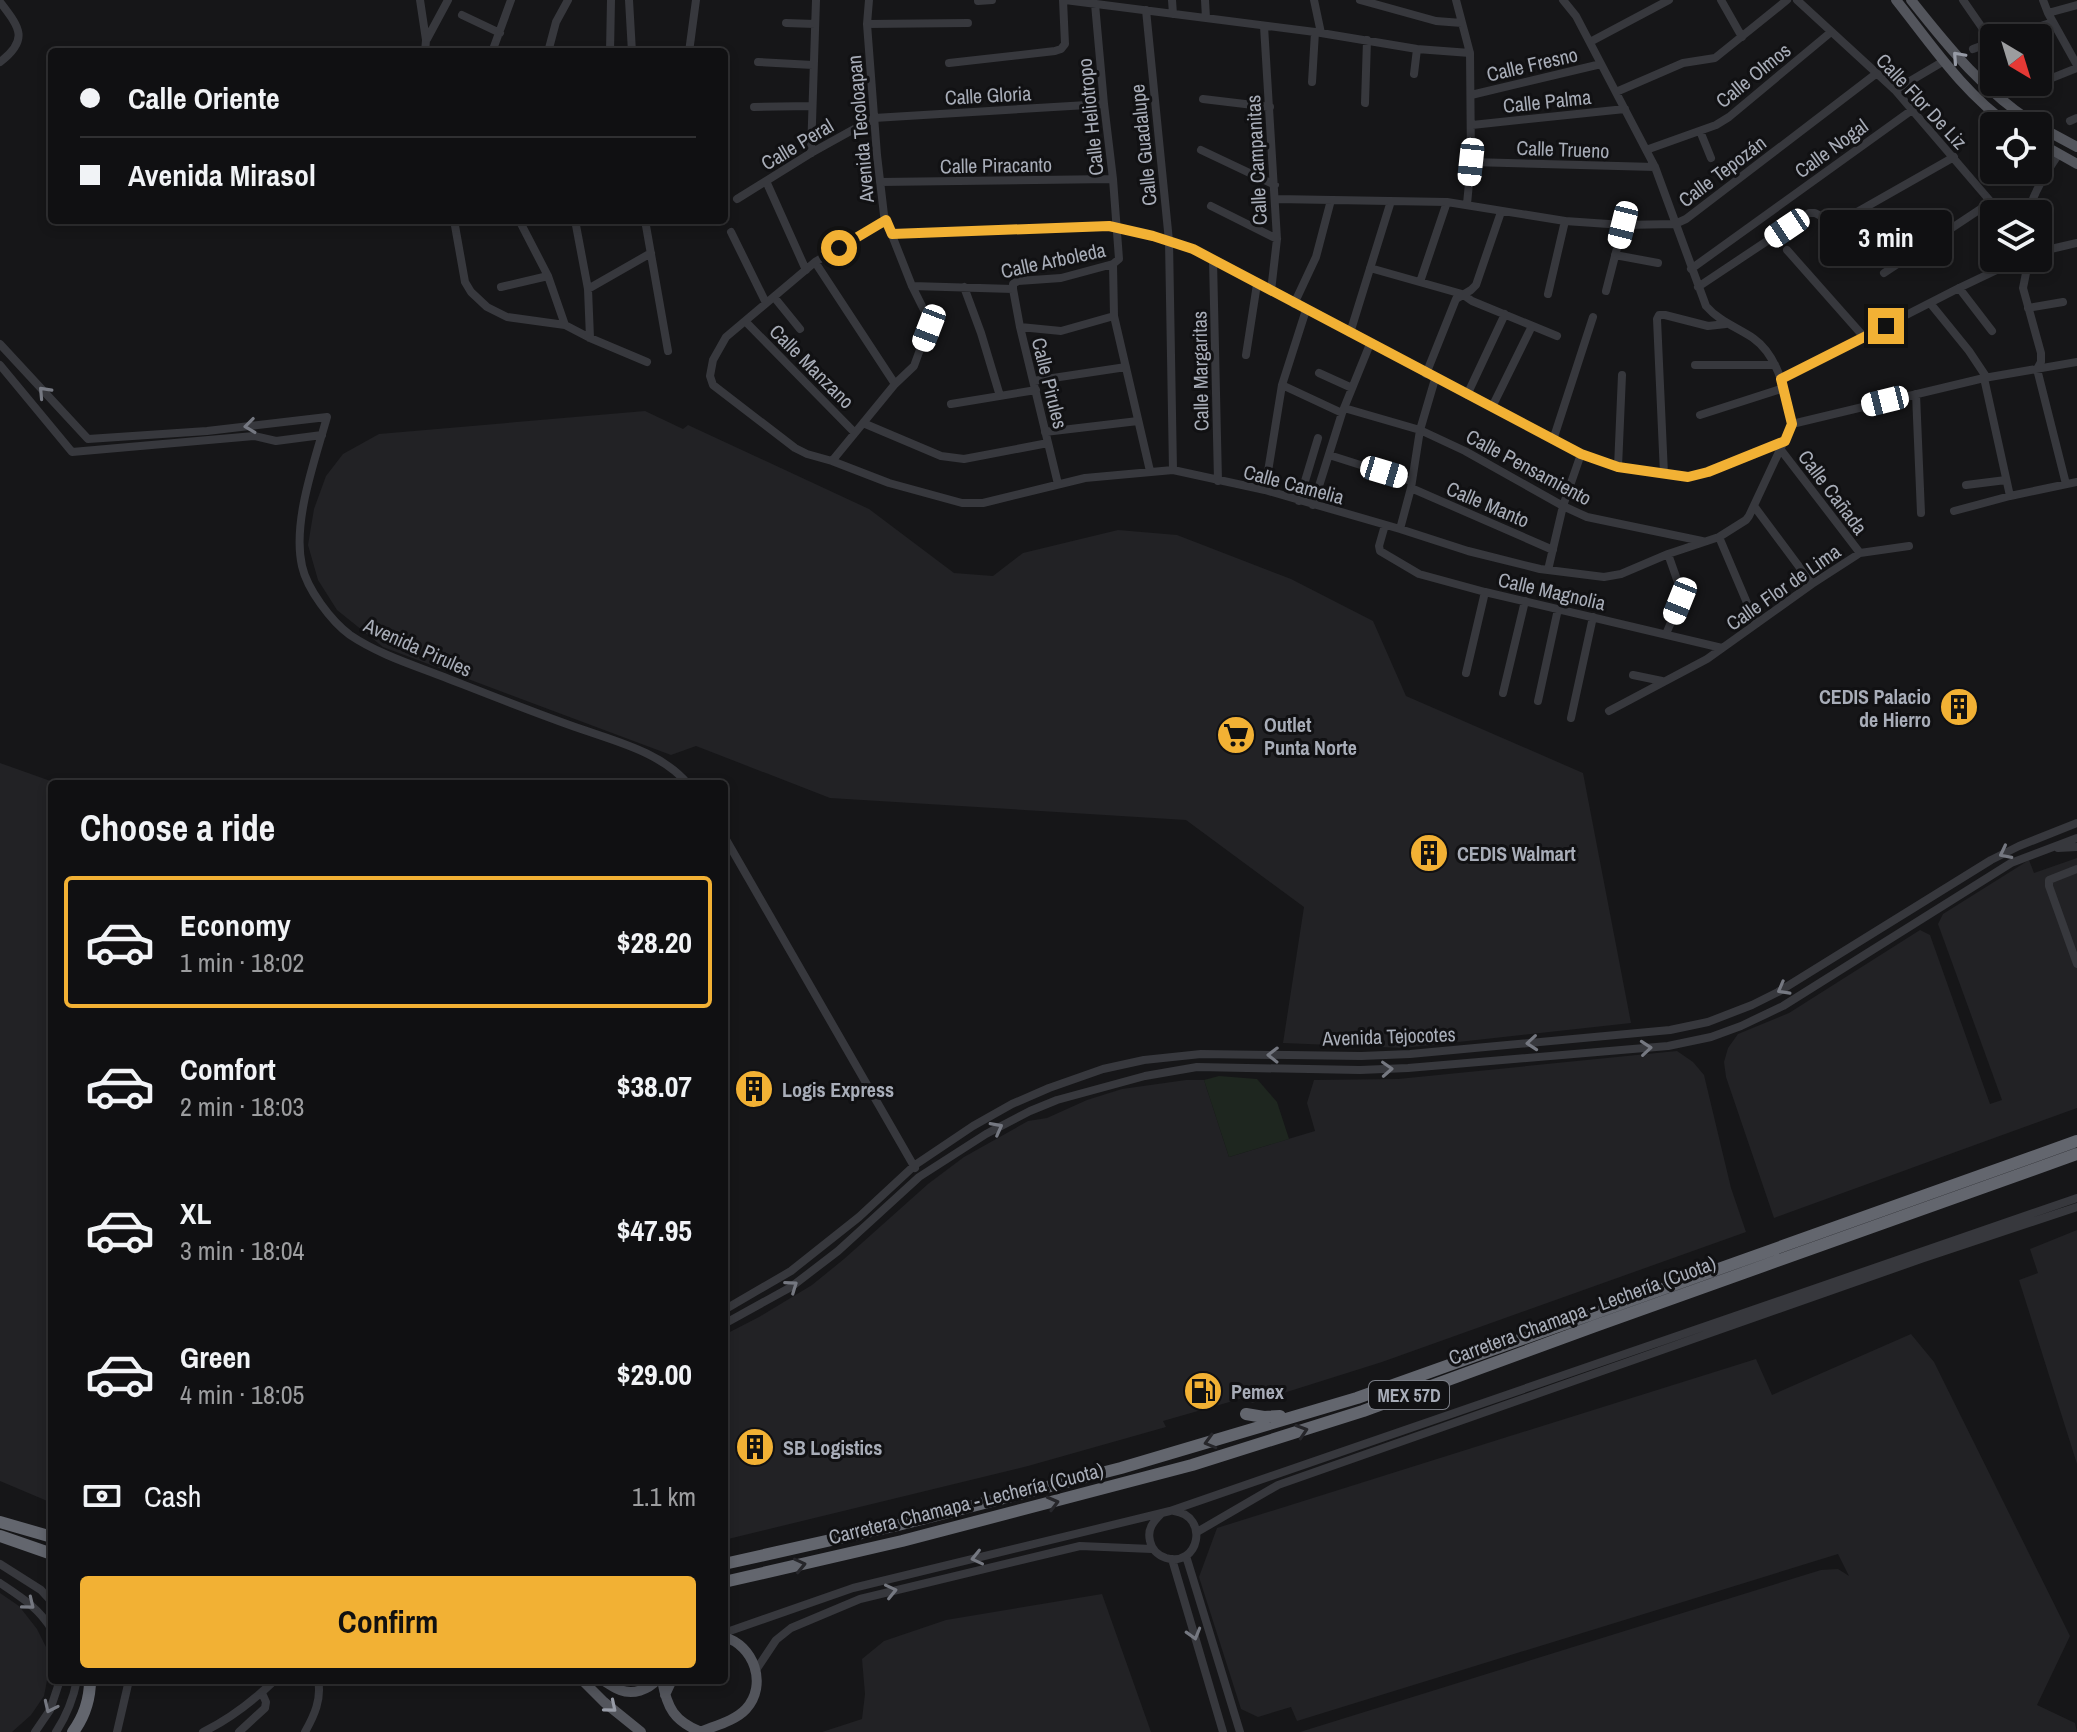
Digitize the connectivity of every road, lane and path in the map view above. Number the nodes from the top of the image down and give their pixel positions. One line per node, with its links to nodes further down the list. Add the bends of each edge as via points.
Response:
1 (420, 0): 49 (street)
2 (448, 0): 49 (street)
3 (511, 0): 46 (street)
4 (568, 0): 55 (street)
5 (611, 0): 56 (street)
6 (629, 0): 57 (street)
7 (696, 0): 58 (street)
8 (816, 0): 40 (street)
9 (869, 0): 41 (street, Avenida Tecoloapan)
10 (992, 0): 26 (street)
11 (1064, 0): 28 (street); 65 (street, via 1061,49)
12 (1172, 0): 33 (street)
13 (1205, 0): 35 (street)
14 (1314, 0): 47 (street)
15 (1360, 0): 39 (street)
16 (1456, 0): 39 (street)
17 (1563, 0): 51 (street)
18 (1669, 0): 51 (street)
19 (1721, 0): 48 (street)
20 (1787, 0): 48 (street)
21 (1797, 0): 45 (street, Calle Flor De Liz)
22 (1896, 0): 62 (main road)
23 (1911, 0): 85 (main road, one-way to 23, via 1957,58)
24 (1963, 0): 42 (street)
25 (2043, 0): 32 (street)
26 (978, 1)
27 (0, 2): 63 (street, via 20,34 15,48)
28 (1095, 4): 29 (street); 78 (street, Calle Heliotropo)
29 (1123, 4): 31 (street)
30 (2077, 5): 32 (street)
31 (1146, 10): 33 (street); 128 (street, Calle Guadalupe)
32 (2048, 13): 36 (street)
33 (1173, 14): 35 (street)
34 (462, 15): 46 (street)
35 (1206, 18): 44 (street)
36 (2053, 22): 43 (street); 68 (street)
37 (786, 23): 40 (street)
38 (968, 23): 41 (street)
39 (1462, 23): 61 (street)
40 (815, 24): 67 (street)
41 (867, 24): 86 (street, Avenida Tecoloapan)
42 (1980, 24)
43 (2047, 24)
44 (1264, 26): 47 (street); 81 (street, Calle Campanitas)
45 (1831, 32): 69 (street, Calle Flor De Liz); 88 (street, Calle Olmos, via 1729,117)
46 (500, 33): 54 (street)
47 (1318, 33): 50 (street); 72 (street)
48 (1742, 37): 74 (street, via 1715,58 1683,63)
49 (426, 40): 53 (street)
50 (1367, 40): 59 (street); 77 (street)
51 (1590, 42): 66 (street)
52 (1980, 47): 60 (street)
53 (425, 48)
54 (494, 48)
55 (549, 48)
56 (610, 48)
57 (632, 48)
58 (690, 48)
59 (1417, 49): 61 (street); 70 (street)
60 (1973, 49)
61 (1470, 53): 75 (street)
62 (1944, 61): 73 (street); 84 (main road)
63 (0, 62)
64 (758, 62): 67 (street)
65 (949, 63)
66 (1601, 64): 74 (street); 75 (street, Calle Fresno)
67 (813, 65): 79 (street)
68 (2077, 67): 71 (street)
69 (1877, 73): 73 (street, Calle Flor De Liz); 122 (street, Calle Tepozán)
70 (1414, 74)
71 (2052, 77)
72 (1312, 82)
73 (1895, 90): 83 (street, Calle Flor De Liz)
74 (1616, 92): 82 (street)
75 (1471, 95): 87 (street)
76 (1203, 99): 81 (street)
77 (1365, 103)
78 (1104, 104): 86 (street, Calle Gloria); 101 (street, Calle Heliotropo)
79 (812, 106): 80 (street); 94 (street)
80 (754, 107)
81 (1270, 107): 104 (street, Calle Campanitas)
82 (1625, 109): 87 (street, Calle Palma); 92 (street)
83 (1912, 110): 96 (street, Calle Flor De Liz); 139 (street, Calle Nogal)
84 (1994, 112)
85 (2016, 112)
86 (874, 118): 94 (street, Calle Peral); 103 (street, Avenida Tecoloapan)
87 (1472, 125): 98 (street)
88 (1700, 131): 92 (street, Calle Olmos); 97 (street)
89 (2052, 134): 90 (main road)
90 (2077, 147)
91 (1201, 150): 104 (street)
92 (1646, 150): 100 (street)
93 (2052, 151): 95 (main road)
94 (811, 153): 102 (street, Calle Peral)
95 (2058, 155): 99 (main road); 109 (street)
96 (1954, 157): 108 (street, Calle Flor De Liz); 150 (street, via 1836,224 1809,213)
97 (1711, 158)
98 (1471, 162): 100 (street, Calle Trueno); 112 (street)
99 (2077, 164)
100 (1655, 167): 122 (street)
101 (1113, 179): 103 (street, Calle Piracanto); 124 (street, Calle Heliotropo)
102 (766, 181): 105 (street, Calle Peral); 140 (street)
103 (880, 182): 116 (street, Avenida Tecoloapan)
104 (1275, 185): 106 (street, Calle Campanitas)
105 (737, 199)
106 (1276, 199): 107 (street, Calle Tepozán); 127 (street, Calle Campanitas)
107 (1331, 200): 110 (street, Calle Tepozán); 161 (street, via 1316,257)
108 (1989, 200)
109 (2034, 200)
110 (1391, 201): 111 (street, Calle Tepozán); 138 (street)
111 (1447, 202): 112 (street, Calle Tepozán); 145 (street)
112 (1467, 204): 115 (street, Calle Tepozán)
113 (1211, 206): 127 (street)
114 (1980, 209): 143 (street)
115 (1501, 212): 117 (street, Calle Tepozán); 156 (street, via 1476,285)
116 (886, 220): 126 (street, Avenida Tecoloapan); 135 (street)
117 (1565, 221): 123 (street, Calle Tepozán); 157 (street)
118 (455, 224): 169 (street, via 465,282 487,307 507,317)
119 (521, 224): 144 (street)
120 (576, 224): 152 (street)
121 (646, 224): 132 (street)
122 (1675, 224): 123 (street, Calle Tepozán); 139 (street)
123 (1623, 225): 133 (street)
124 (1117, 227): 126 (street); 128 (street); 137 (street, Calle Arboleda, via 1119,259)
125 (731, 232): 158 (street)
126 (892, 234): 147 (street, Avenida Tecoloapan)
127 (1277, 239): 154 (street, Calle Campanitas)
128 (1169, 241): 134 (street); 221 (street, Calle Guadalupe)
129 (2077, 243): 130 (street)
130 (2052, 249)
131 (1787, 250): 176 (street)
132 (651, 253): 152 (street); 180 (street)
133 (1615, 255): 136 (street); 155 (street)
134 (1213, 260): 146 (street); 225 (street, Calle Margaritas)
135 (815, 262): 140 (street); 193 (street)
136 (1658, 263)
137 (1113, 264): 153 (street, Calle Arboleda, via 1061,278 1018,281); 165 (street)
138 (1370, 268): 145 (street); 174 (street)
139 (1691, 269): 150 (street)
140 (806, 270): 158 (street)
141 (1993, 272): 151 (street)
142 (2026, 272): 162 (street)
143 (1884, 273)
144 (548, 276): 148 (street); 169 (street)
145 (1420, 282): 156 (street)
146 (1257, 284): 154 (street); 181 (street)
147 (912, 286): 149 (street, Calle Arboleda); 193 (street, Avenida Tecoloapan, via 930,322 914,366)
148 (501, 287)
149 (964, 287): 153 (street, Calle Arboleda); 200 (street)
150 (1698, 287): 168 (street, via 1706,306)
151 (1959, 288): 160 (street); 173 (street)
152 (588, 289): 177 (street)
153 (1013, 289): 171 (street, Calle Pirules)
154 (1271, 291): 161 (street)
155 (1606, 291)
156 (1462, 294): 164 (street); 191 (street)
157 (1548, 294)
158 (770, 300): 167 (street); 172 (street)
159 (2063, 302): 162 (street)
160 (1930, 303): 176 (street); 192 (street)
161 (1294, 304): 163 (street)
162 (2028, 308): 188 (street, via 2041,353)
163 (1306, 310): 174 (street); 196 (street)
164 (1505, 314): 170 (street); 199 (street)
165 (1114, 316): 171 (street, via 1061,331); 187 (street)
166 (1593, 317): 214 (street)
167 (745, 321): 210 (street, Calle Manzano); 219 (street, Calle Camelia, via 726,337 713,360 713,385 795,448)
168 (1727, 324): 186 (street, via 1752,337); 223 (street, via 1708,326 1665,315 1657,319)
169 (565, 325): 177 (street)
170 (1532, 326): 175 (street); 202 (street)
171 (1020, 327): 195 (street, Calle Pirules)
172 (800, 329)
173 (1992, 331)
174 (1350, 333): 179 (street)
175 (1557, 336)
176 (1864, 337): 194 (street)
177 (590, 338): 182 (street)
178 (0, 344): 211 (street, one-way to 178, via 88,439)
179 (1370, 344): 191 (street); 197 (street)
180 (668, 351)
181 (1246, 355)
182 (647, 362)
183 (2077, 362): 188 (street)
184 (0, 365): 211 (street, via 72,452)
185 (1695, 365): 186 (street)
186 (1775, 365): 194 (street)
187 (1126, 367): 195 (street); 205 (street)
188 (2037, 369): 192 (street); 229 (street)
189 (1319, 373): 197 (street)
190 (1622, 375): 220 (street)
191 (1431, 376): 199 (street); 208 (street)
192 (1985, 378): 198 (street); 224 (street)
193 (895, 384): 206 (street, Avenida Tecoloapan)
194 (1782, 384): 204 (street); 207 (street)
195 (1034, 385): 200 (street); 209 (street, Calle Pirules)
196 (1282, 385): 203 (street, Calle Pensamiento); 231 (street)
197 (1352, 388): 203 (street)
198 (1916, 394): 207 (street); 238 (street)
199 (1467, 395): 202 (street)
200 (1000, 396): 201 (street)
201 (951, 404)
202 (1492, 407): 214 (street)
203 (1343, 410): 208 (street, Calle Pensamiento); 218 (street)
204 (1700, 415)
205 (1138, 421): 209 (street); 222 (street)
206 (863, 423): 210 (street, Avenida Tecoloapan); 215 (street, Calle Manzano, via 941,456 964,459)
207 (1792, 424): 216 (street)
208 (1420, 430): 228 (street); 235 (street, Calle Pensamiento)
209 (1045, 432): 215 (street, Calle Pirules)
210 (855, 433): 219 (street, Avenida Tecoloapan)
211 (208, 435): 212 (street, via 276,441); 212 (street, Avenida Pirules, one-way to 211, via 327,417)
212 (322, 435): 263 (street, Avenida Pirules, via 303,506 302,567 314,593 348,633 417,667 645,752)
213 (1318, 438): 233 (street)
214 (1553, 440): 217 (street)
215 (1048, 443): 227 (street, Calle Pirules)
216 (1783, 446): 223 (street, via 1688,477); 236 (street, Calle Camelia); 245 (street, Calle Cañada)
217 (1581, 454): 220 (street); 235 (street)
218 (1329, 455): 228 (street, Calle Manto); 234 (street)
219 (832, 461): 227 (street, Calle Camelia, via 962,503 983,503)
220 (1618, 467): 223 (street)
221 (1173, 470): 222 (street, Calle Camelia); 225 (street, Calle Camelia)
222 (1150, 471): 227 (street, Calle Camelia)
223 (1664, 474)
224 (2006, 480): 230 (street); 232 (street)
225 (1218, 481): 231 (street, Calle Camelia)
226 (2077, 482): 229 (street)
227 (1058, 484)
228 (1411, 484): 240 (street); 244 (street, Calle Manto)
229 (2066, 484): 232 (street)
230 (1966, 485)
231 (1265, 490): 233 (street, Calle Camelia)
232 (2010, 496): 237 (street)
233 (1299, 501): 234 (street, Calle Camelia)
234 (1313, 505): 239 (street, Calle Camelia)
235 (1563, 506): 242 (street, Calle Pensamiento, via 1587,517); 244 (street)
236 (1754, 506): 241 (street, Calle Camelia, via 1746,520); 248 (street)
237 (1954, 511)
238 (1921, 513)
239 (1385, 525): 240 (street, Calle Camelia); 249 (street, Calle Magnolia, via 1380,551 1419,574)
240 (1400, 529): 247 (street, Calle Camelia)
241 (1719, 537): 242 (street, Calle Camelia); 253 (street)
242 (1703, 541): 246 (street, Calle Camelia)
243 (1909, 546): 245 (street, Calle Flor de Lima)
244 (1553, 550): 247 (street)
245 (1860, 553): 248 (street, Calle Flor de Lima)
246 (1668, 554): 247 (street, Calle Camelia, via 1604,577); 254 (street, via 1681,591)
247 (1548, 570)
248 (1812, 584): 253 (street, Calle Flor de Lima)
249 (1485, 592): 250 (street, Calle Magnolia); 256 (street)
250 (1525, 601): 251 (street, Calle Magnolia); 259 (street)
251 (1558, 609): 252 (street, Calle Magnolia); 260 (street)
252 (1593, 617): 254 (street, Calle Magnolia); 262 (street)
253 (1756, 624): 255 (street, Calle Flor de Lima)
254 (1666, 634): 255 (street, Calle Magnolia)
255 (1722, 648): 258 (street, Calle Flor de Lima)
256 (1466, 673)
257 (1633, 675): 258 (street)
258 (1662, 681): 261 (street, Calle Flor de Lima)
259 (1503, 693)
260 (1538, 701)
261 (1609, 711)
262 (1571, 718)
263 (685, 780)
264 (2077, 823): 271 (street, Avenida Tejocotes, one-way to 271, via 1991,860 1794,983 1708,1022 1410,1054 1201,1054)
265 (2077, 838): 268 (street, Avenida Tejocotes)
266 (728, 843): 275 (street)
267 (2077, 847): 268 (street)
268 (2049, 848): 272 (street, Avenida Tejocotes, one-way to 268, via 1197,1067 1408,1068 1668,1046 1711,1037 1783,1006 2011,863)
269 (2077, 869): 270 (street, via 2049,880)
270 (2077, 964)
271 (1130, 1063): 272 (street); 275 (street, Avenida Tejocotes, via 1012,1104)
272 (1131, 1079): 276 (street, Avenida Tejocotes, one-way to 272, via 1030,1111)
273 (2077, 1141): 281 (highway, Carretera Chamapa - Lechería (Cuota) / MEX 57D)
274 (2077, 1154): 296 (highway, Carretera Chamapa - Lechería (Cuota) / MEX 57D, one-way to 274, via 1045,1505 1235,1452 1363,1411)
275 (915, 1165): 276 (street); 279 (street, Avenida Tejocotes, via 810,1257)
276 (919, 1177): 280 (street, Avenida Tejocotes, one-way to 276, via 791,1287)
277 (2077, 1198): 285 (street)
278 (2077, 1207): 287 (street, via 1278,1485)
279 (728, 1308)
280 (728, 1322)
281 (1357, 1398): 282 (highway, via 1279,1416); 284 (highway, Carretera Chamapa - Lechería (Cuota) / MEX 57D, one-way to 284)
282 (1246, 1414)
283 (1168, 1442): 284 (highway)
284 (1121, 1468): 294 (highway, Carretera Chamapa - Lechería (Cuota) / MEX 57D)
285 (1166, 1512): 287 (street, via 1182,1513); 290 (street, via 1151,1523); 300 (street, one-way to 300, via 853,1588)
286 (0, 1522): 289 (highway)
287 (1197, 1532): 292 (street)
288 (0, 1536): 291 (highway)
289 (48, 1536)
290 (1152, 1549): 293 (street); 302 (street, one-way to 290, via 791,1628 860,1599 1080,1546)
291 (48, 1553)
292 (1186, 1556): 293 (street); 326 (street)
293 (1172, 1559): 325 (street, one-way to 325)
294 (728, 1563)
295 (0, 1564): 298 (street)
296 (728, 1581)
297 (0, 1583): 299 (street, one-way to 299)
298 (48, 1598)
299 (48, 1623)
300 (728, 1633)
301 (728, 1637): 302 (main road, via 744,1647)
302 (756, 1670): 324 (main road, via 748,1708)
303 (59, 1684): 316 (street, one-way to 316)
304 (76, 1684): 317 (street)
305 (90, 1684): 318 (highway)
306 (128, 1684): 319 (street)
307 (271, 1684): 314 (street)
308 (319, 1684): 322 (street, via 318,1705)
309 (586, 1684): 323 (main road, one-way to 323)
310 (608, 1684): 311 (main road, via 631,1692)
311 (653, 1684)
312 (661, 1684): 315 (main road)
313 (670, 1684): 315 (main road)
314 (262, 1693): 320 (street); 321 (street, via 265,1708)
315 (665, 1695): 324 (main road, via 676,1718)
316 (35, 1732)
317 (56, 1732)
318 (73, 1732)
319 (117, 1732)
320 (203, 1732)
321 (239, 1732)
322 (305, 1732)
323 (641, 1732)
324 (700, 1732)
325 (1223, 1732)
326 (1240, 1732)

